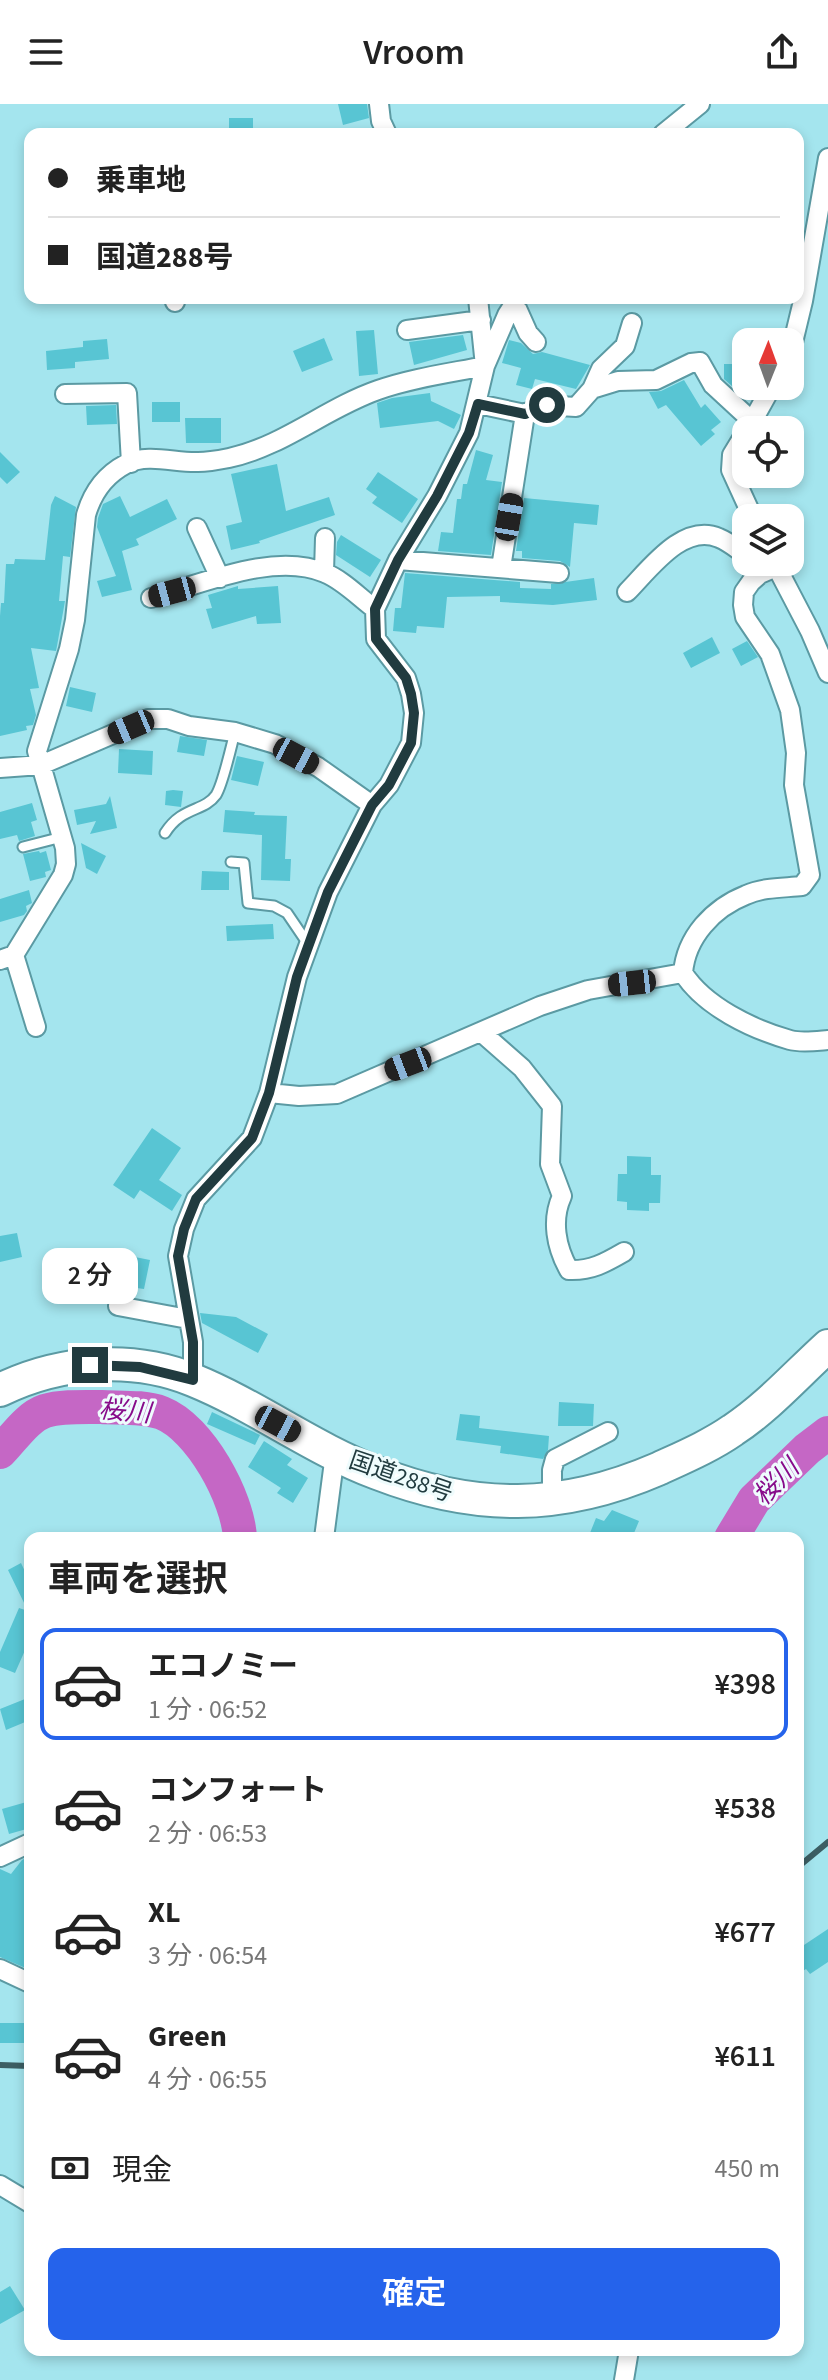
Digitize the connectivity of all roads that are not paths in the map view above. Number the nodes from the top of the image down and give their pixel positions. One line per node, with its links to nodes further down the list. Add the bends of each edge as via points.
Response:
1 (379, 104): 3 (street)
2 (700, 104): 4 (street)
3 (384, 128)
4 (670, 128)
5 (828, 158): 6 (street)
6 (820, 247): 12 (street)
7 (479, 304): 10 (street)
8 (514, 304): 15 (street)
9 (517, 304): 14 (street)
10 (481, 320): 13 (street); 15 (street)
11 (632, 323): 16 (street, via 625,346 601,369)
12 (798, 328)
13 (407, 330)
14 (536, 342)
15 (485, 366): 18 (street); 21 (street, via 377,390 261,449 229,458)
16 (592, 389): 19 (street, via 576,407 542,405); 20 (street, via 618,381 656,380 700,362)
17 (65, 394): 21 (street, via 127,393)
18 (478, 404): 19 (street); 25 (street, via 437,496)
19 (525, 414): 26 (street)
20 (738, 416)
21 (131, 463): 37 (street, via 90,500 75,620 37,751)
22 (197, 528): 31 (street)
23 (325, 538): 27 (street)
24 (732, 546): 32 (street, via 718,537 679,542)
25 (398, 560): 26 (street); 34 (street)
26 (501, 568): 28 (street)
27 (324, 572): 31 (street, via 285,565); 34 (street)
28 (559, 573)
29 (757, 576): 46 (street, via 744,592 745,617 770,654 790,710 794,785 810,875 802,886 748,894 720,909 692,941)
30 (776, 576): 35 (street, via 810,631)
31 (220, 578): 33 (street)
32 (627, 592)
33 (151, 598)
34 (375, 609): 39 (street, via 376,639 406,678 414,726 405,756)
35 (828, 673)
36 (235, 732): 37 (street, via 148,719); 39 (street, via 275,744); 40 (lane, via 216,795 173,820)
37 (41, 765): 38 (street); 41 (street)
38 (0, 768)
39 (372, 805): 44 (street)
40 (165, 833)
41 (62, 837): 42 (lane); 45 (street, via 63,875)
42 (23, 847)
43 (231, 862): 44 (lane, via 244,863 248,903 287,913)
44 (308, 944): 50 (street)
45 (7, 958): 47 (street)
46 (683, 973): 48 (street, via 588,990); 49 (street, via 709,1001 746,1022 793,1041)
47 (36, 1027)
48 (481, 1032): 50 (street, via 337,1094); 51 (street, via 522,1068 552,1106 550,1164 562,1196 556,1210 557,1242 569,1270 601,1266)
49 (828, 1040)
50 (269, 1093): 53 (street, via 252,1138 196,1199 184,1229 178,1256)
51 (624, 1252)
52 (118, 1306): 53 (street)
53 (188, 1319): 55 (street)
54 (828, 1346): 59 (highway, 国道288号, via 755,1414 703,1449 599,1491)
55 (193, 1380): 56 (highway, 国道288号, via 140,1367 90,1365 35,1376); 58 (highway, 国道288号)
56 (0, 1390)
57 (608, 1432): 59 (street, via 555,1459)
58 (335, 1454): 59 (highway, 国道288号, via 375,1473 470,1500); 60 (street)
59 (552, 1500)
60 (325, 1532)
61 (24, 1846): 62 (street)
62 (0, 1857)
63 (0, 1969): 64 (street)
64 (24, 1980)
65 (0, 2185): 66 (street)
66 (24, 2199)
67 (628, 2356): 68 (street)
68 (624, 2380)

